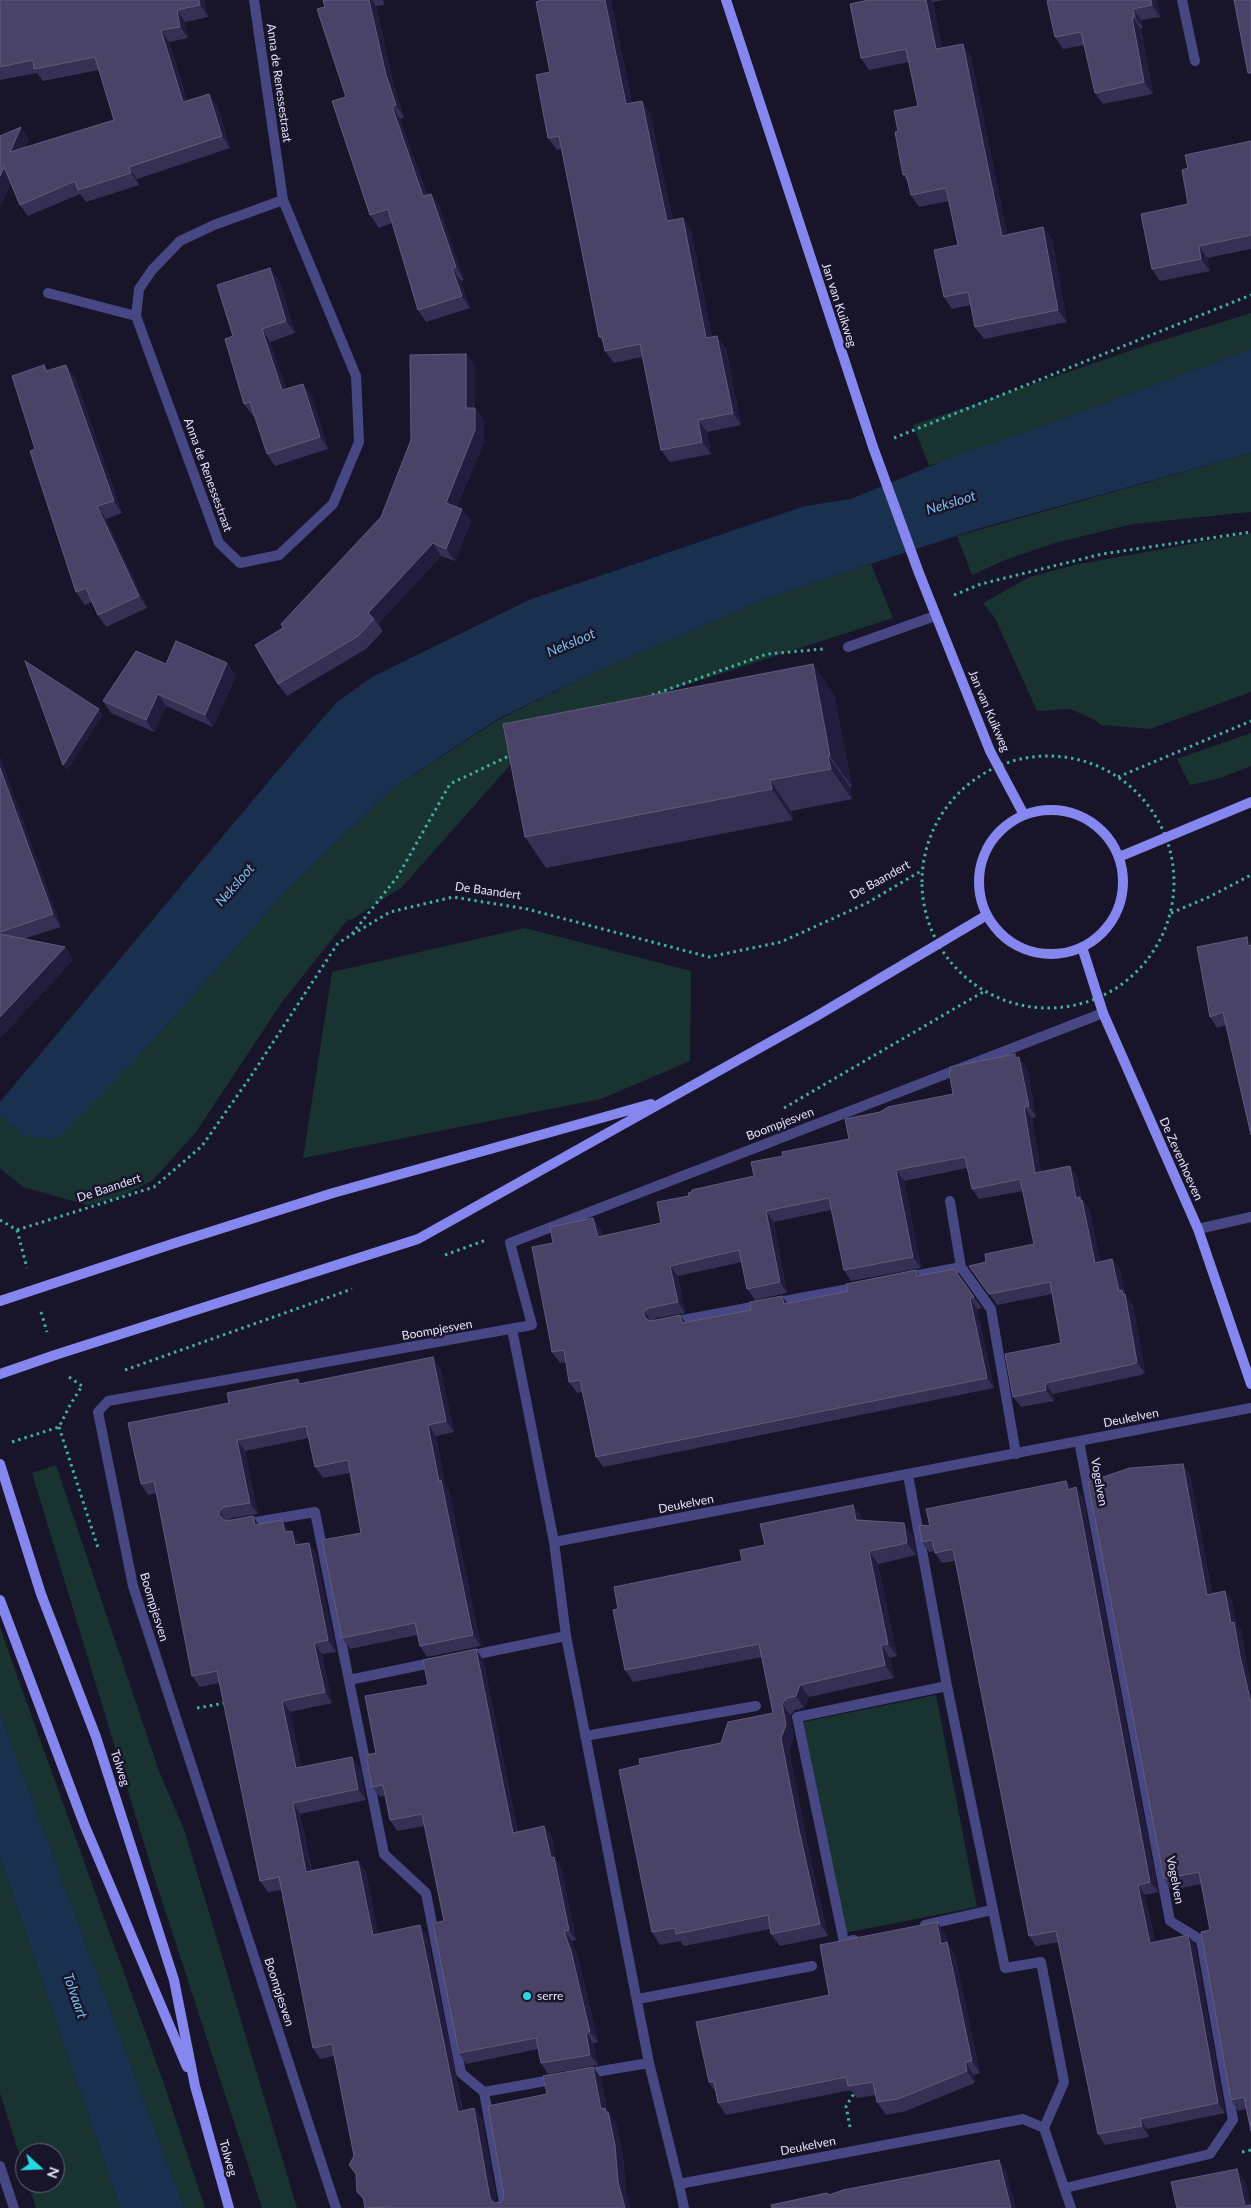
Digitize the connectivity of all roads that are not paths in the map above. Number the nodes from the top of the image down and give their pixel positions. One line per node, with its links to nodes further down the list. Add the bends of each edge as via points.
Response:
1 (254, 0): 5 (street, Anna de Renessestraat)
2 (726, 0): 8 (main road, Jan van Kuikweg, via 880,468)
3 (1182, 0): 4 (street)
4 (1195, 60)
5 (283, 200): 7 (street, Anna de Renessestraat, via 180,241 139,289); 7 (street, Anna de Renessestraat, via 356,376 359,442 333,504 279,556 240,563 219,543)
6 (48, 293): 7 (street)
7 (136, 316)
8 (935, 616): 9 (street); 11 (main road, Jan van Kuikweg, via 990,751)
9 (848, 647)
10 (1251, 802): 12 (main road)
11 (1024, 814): 12 (main road, via 1046,809 1069,812 1090,821 1108,837); 13 (main road, via 1004,827 988,846 980,868 979,892)
12 (1119, 858): 14 (main road, via 1123,883 1117,909 1103,931)
13 (987, 915): 14 (main road, via 1000,933 1017,946 1038,953 1061,953); 16 (main road)
14 (1082, 947): 15 (main road, De Zevenhoeven)
15 (1102, 1013): 19 (main road, De Zevenhoeven); 25 (street, Boompjesven, via 510,1243 532,1325)
16 (669, 1099): 23 (main road, via 333,1193); 26 (main road, via 418,1239)
17 (950, 1201): 20 (street)
18 (1251, 1218): 19 (street)
19 (1198, 1229): 27 (main road, De Zevenhoeven)
20 (961, 1267): 21 (street); 30 (street, via 991,1309)
21 (902, 1278)
22 (873, 1284): 24 (street)
23 (0, 1301)
24 (658, 1325)
25 (512, 1329): 34 (street); 55 (street, Boompjesven, via 108,1401 98,1412 133,1586)
26 (0, 1374)
27 (1251, 1384)
28 (1251, 1408): 29 (street, Deukelven)
29 (1079, 1441): 30 (street, Deukelven); 52 (street, Vogelven, via 1170,1921 1201,1940 1234,2120 1210,2154)
30 (1016, 1454): 32 (street, Deukelven)
31 (0, 1464): 47 (main road, Tolweg, via 41,1594 96,1736 174,1980)
32 (908, 1475): 34 (street, Deukelven); 38 (street)
33 (233, 1526): 37 (street, via 315,1512)
34 (554, 1542): 36 (street)
35 (0, 1600): 47 (main road, Tolweg, via 84,1824)
36 (566, 1636): 37 (street); 40 (street)
37 (349, 1680): 48 (street, via 384,1854 426,1893 461,2073)
38 (947, 1686): 41 (street); 43 (street, via 797,1717 844,1942)
39 (756, 1706): 40 (street)
40 (585, 1736): 45 (street)
41 (992, 1910): 42 (street); 49 (street, via 1005,1968 1041,1962 1064,2082)
42 (918, 1926)
43 (862, 1938)
44 (812, 1966): 45 (street)
45 (638, 1999): 46 (street)
46 (649, 2063): 48 (street); 51 (street)
47 (195, 2086): 54 (main road, Tolweg)
48 (484, 2092): 56 (street)
49 (1044, 2128): 51 (street, Deukelven, via 1023,2119); 52 (street)
50 (0, 2166): 53 (street)
51 (679, 2184): 57 (street)
52 (1065, 2188): 58 (street)
53 (14, 2208)
54 (229, 2208)
55 (336, 2208)
56 (505, 2208)
57 (684, 2208)
58 (1071, 2208)

